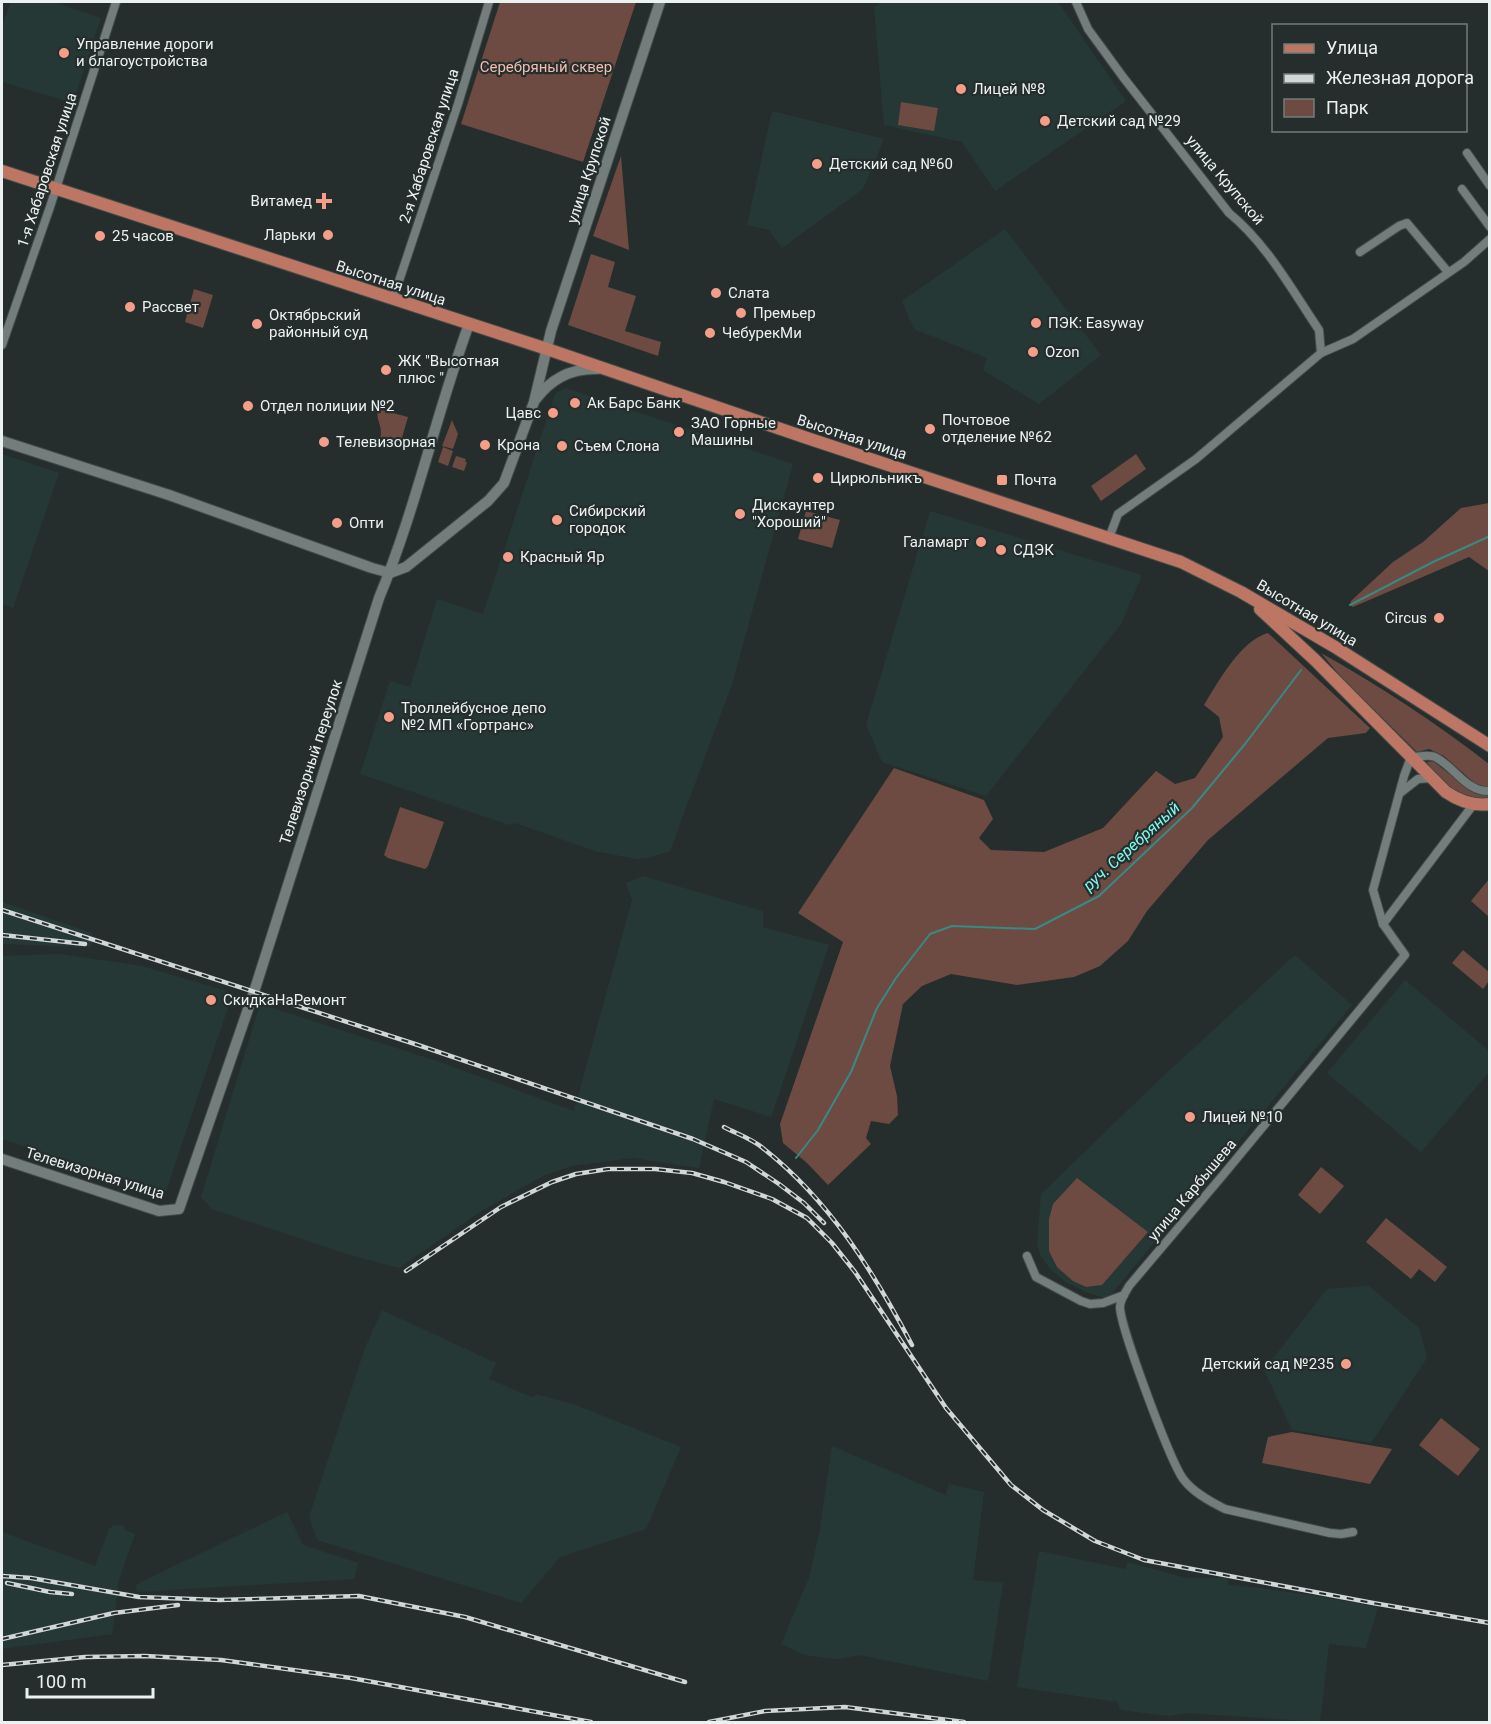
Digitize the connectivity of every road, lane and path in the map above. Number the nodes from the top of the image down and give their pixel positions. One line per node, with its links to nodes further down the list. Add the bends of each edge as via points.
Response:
1 (116, 2): 8 (street, 1-я Хабаровская улица)
2 (489, 2): 14 (street, 2-я Хабаровская улица)
3 (660, 2): 17 (street, улица Крупской)
4 (1076, 2): 18 (street, улица Крупской, via 1088,29 1123,77 1229,213 1265,250 1319,330)
5 (1467, 153): 7 (street)
6 (2, 171): 8 (main road, Высотная улица)
7 (1490, 186)
8 (56, 189): 14 (main road, Высотная улица); 16 (street, 1-я Хабаровская улица)
9 (1462, 189): 10 (street)
10 (1490, 227)
11 (1490, 239): 13 (street)
12 (1360, 252): 13 (street, via 1407,223)
13 (1448, 272): 18 (street, via 1353,339)
14 (393, 299): 15 (main road, Высотная улица)
15 (470, 324): 17 (main road, Высотная улица); 23 (street, Телевизорный переулок)
16 (2, 345)
17 (547, 349): 19 (main road, Высотная улица); 20 (street, улица Крупской)
18 (1321, 352): 22 (street, via 1196,459 1118,514)
19 (605, 369): 20 (street, via 572,371 549,384); 22 (main road, Высотная улица)
20 (534, 402): 23 (street, улица Крупской, via 504,483 465,521 406,567)
21 (2, 441): 23 (street)
22 (1109, 538): 24 (main road, Высотная улица, via 1181,562)
23 (390, 573): 36 (street, Телевизорный переулок)
24 (1241, 592): 25 (main road, Высотная улица); 28 (main road)
25 (1468, 732): 26 (main road); 27 (main road, Высотная улица)
26 (1490, 737)
27 (1490, 746)
28 (1411, 757): 29 (main road); 30 (street, via 1432,756 1476,789); 31 (street)
29 (1431, 778): 31 (street, via 1418,779); 33 (main road, via 1453,797)
30 (1490, 791)
31 (1400, 794): 34 (street, via 1373,890)
32 (1490, 804): 33 (main road)
33 (1473, 805): 34 (street)
34 (1383, 924): 38 (street, улица Карбышева, via 1405,955)
35 (2, 1159): 36 (street, Телевизорная улица, via 159,1211)
36 (179, 1209)
37 (1027, 1256): 38 (street, via 1036,1276 1081,1301 1102,1303)
38 (1124, 1295): 39 (street, via 1120,1305 1122,1321 1174,1464 1184,1481 1225,1509 1330,1533)
39 (1353, 1532)

